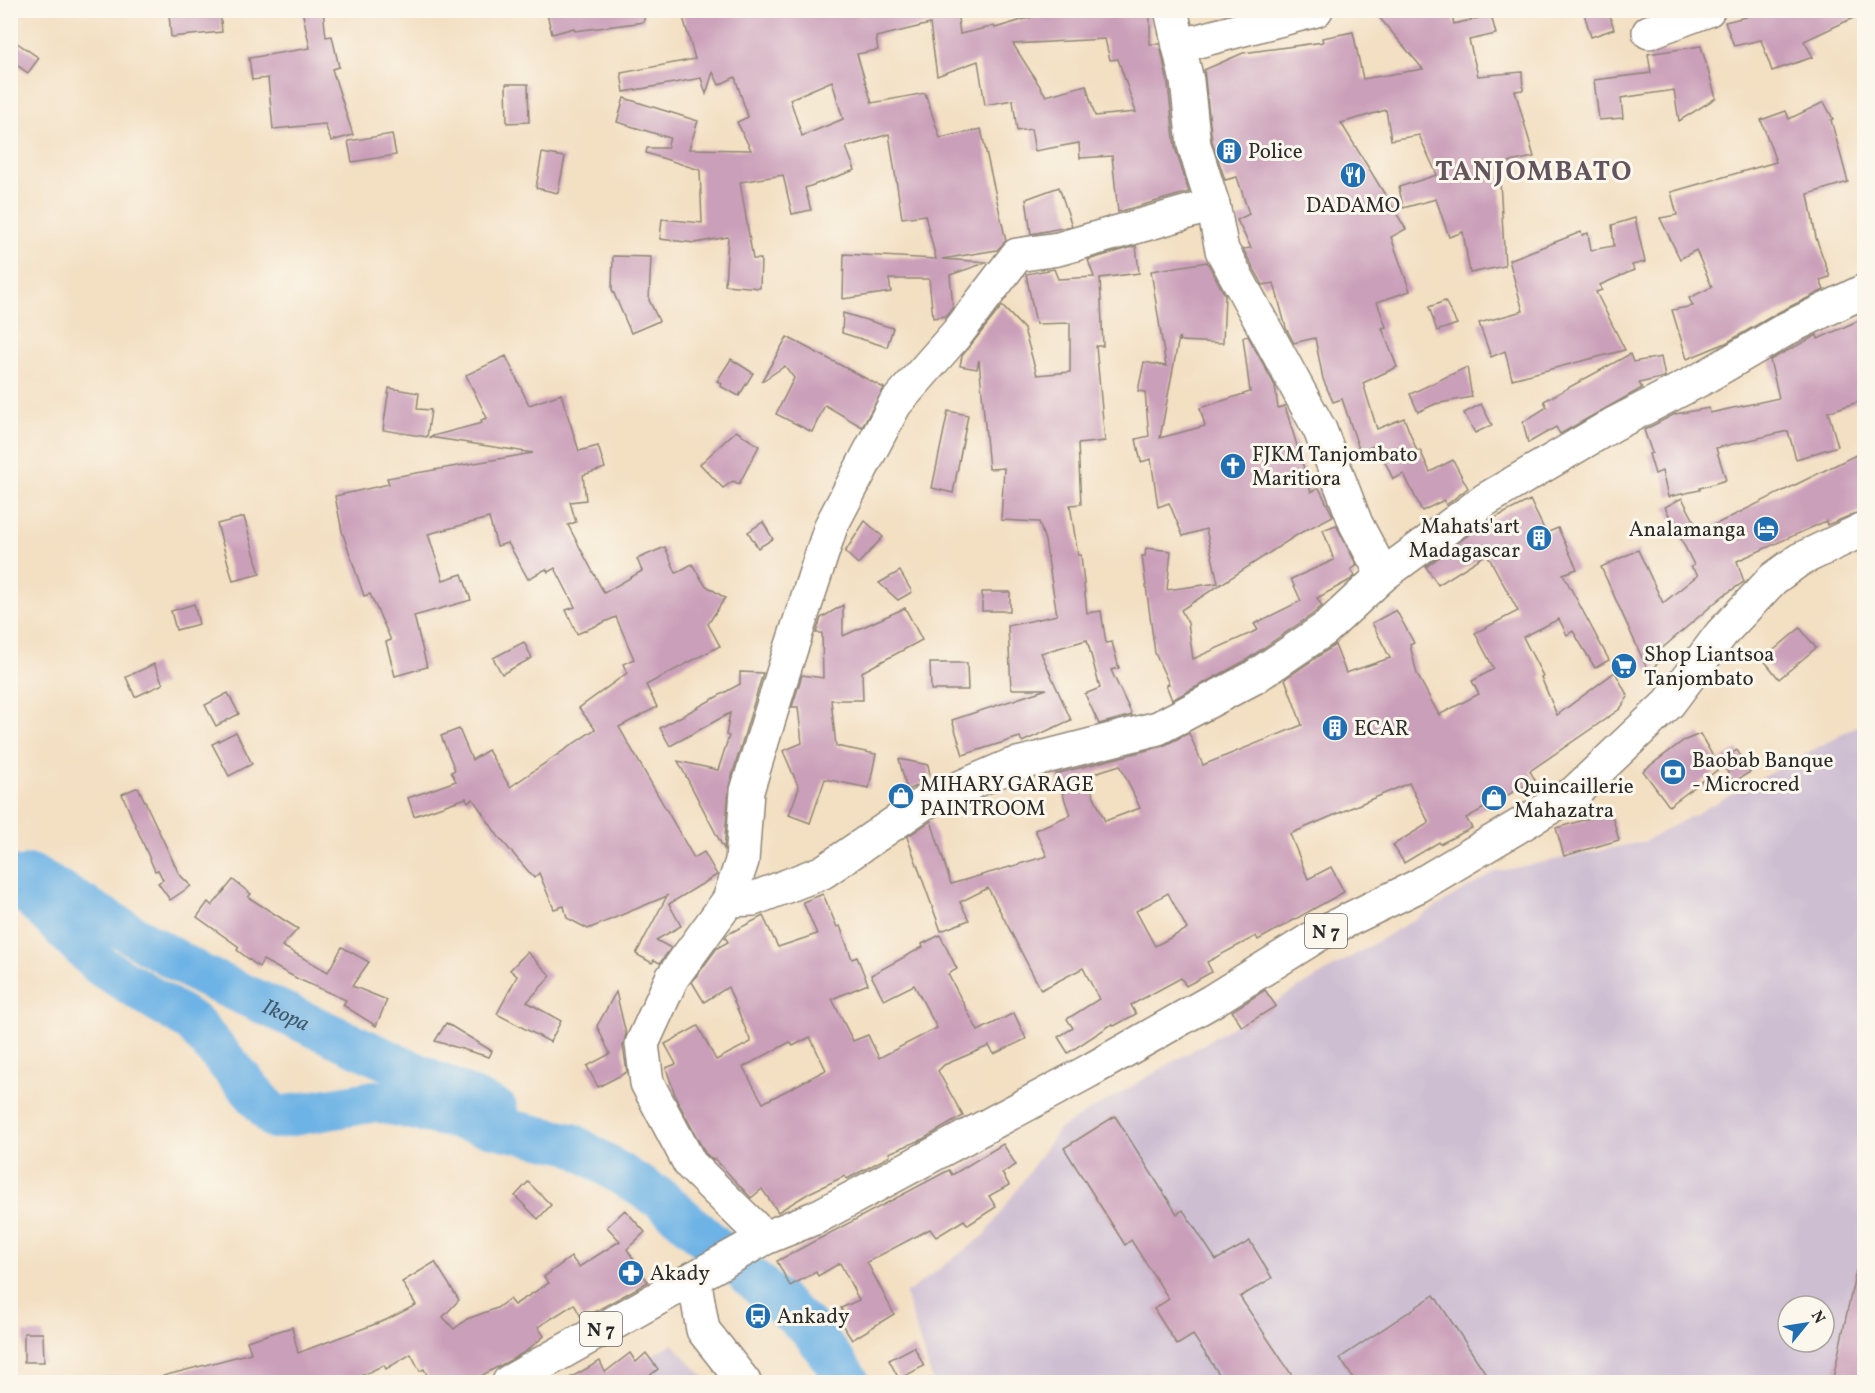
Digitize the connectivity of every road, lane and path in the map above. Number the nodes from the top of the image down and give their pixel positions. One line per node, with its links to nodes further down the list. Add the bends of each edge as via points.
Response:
1 (1171, 10): 5 (street)
2 (1316, 10): 5 (street)
3 (1708, 10): 4 (street)
4 (1649, 32)
5 (1179, 46): 6 (street, via 1194,145)
6 (1213, 205): 9 (street, via 1222,250 1320,430 1356,524); 10 (street, via 1058,249 1017,255 959,331 895,404 831,526 747,791 742,861)
7 (1864, 291): 9 (street, via 1788,328 1485,500)
8 (1864, 529): 11 (street, N 7, via 1773,579 1721,634 1669,703 1574,793 1418,886 1321,933 1089,1071 817,1217)
9 (1383, 575): 10 (street, via 1325,629 1253,678 1158,728 1010,766 924,803 823,872 753,899)
10 (729, 900): 11 (street, via 672,978 642,1044 647,1083 690,1164)
11 (765, 1238): 12 (street, N 7)
12 (694, 1278): 13 (street, N 7); 14 (street, via 704,1330)
13 (509, 1383)
14 (744, 1383)

